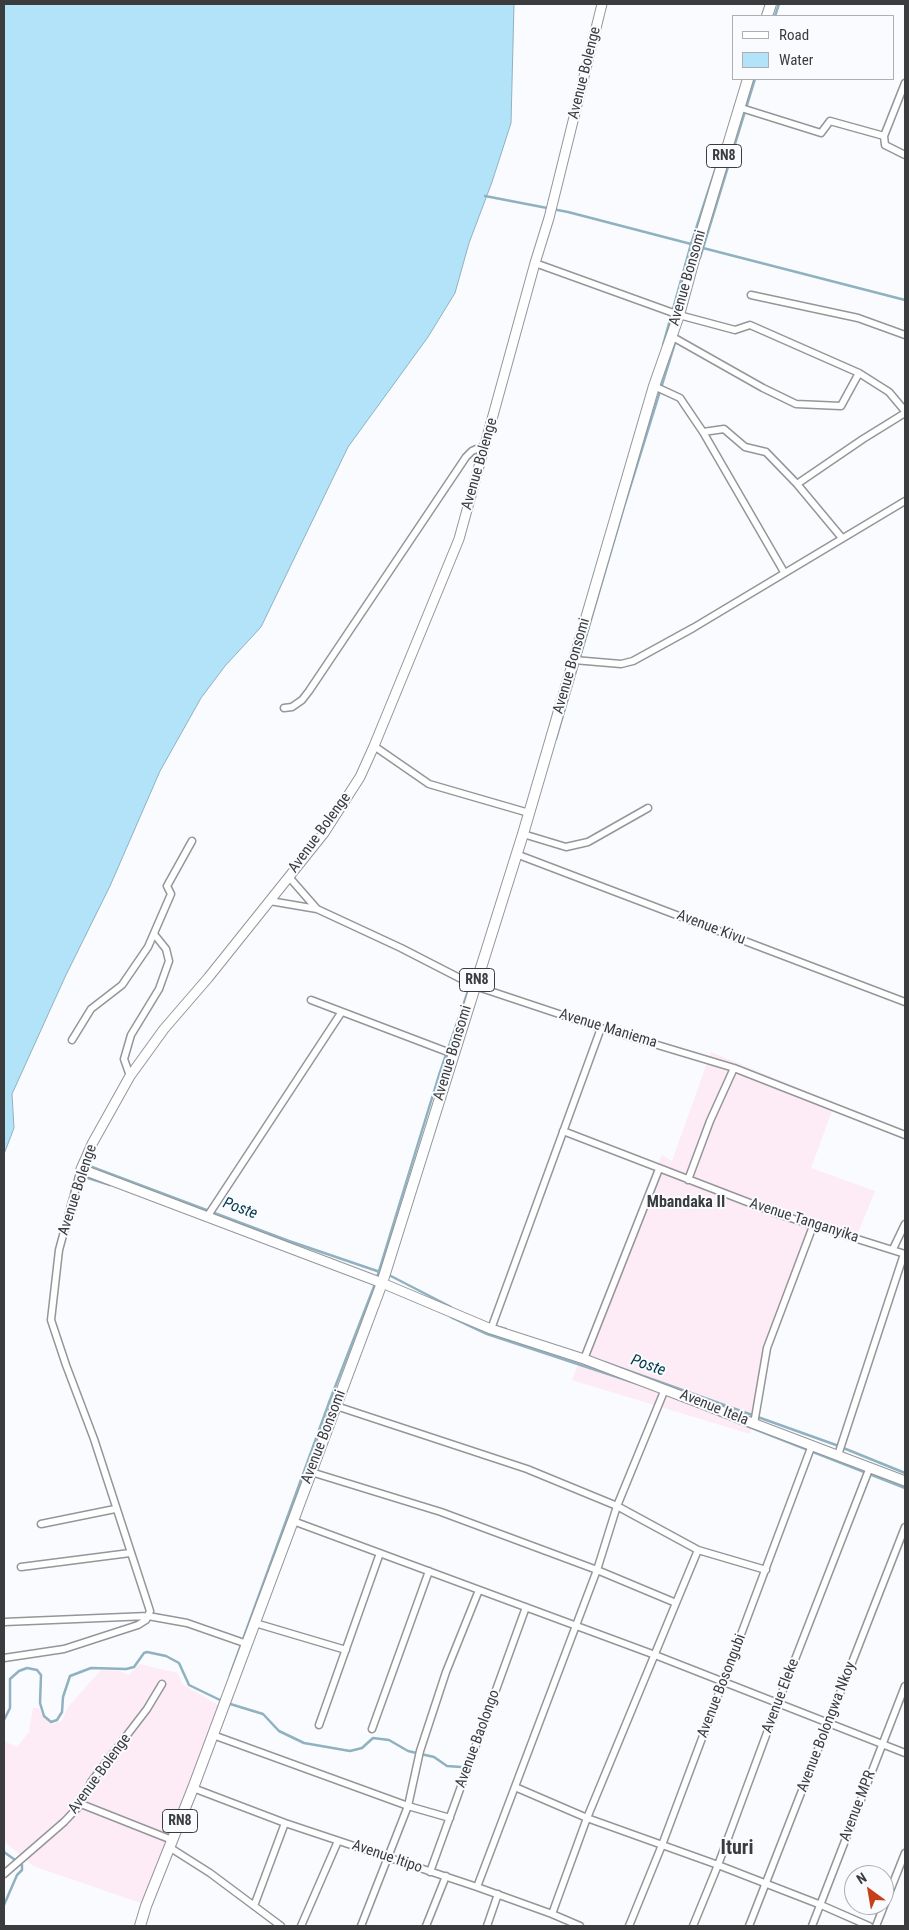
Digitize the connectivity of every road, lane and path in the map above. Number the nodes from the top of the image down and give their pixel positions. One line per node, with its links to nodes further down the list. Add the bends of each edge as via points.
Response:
1 (602, 4): 7 (street, Avenue Bolenge)
2 (748, 80): 4 (main road, Avenue Bonsomi / RN8)
3 (905, 83): 5 (street)
4 (738, 107): 5 (street, via 821,133 830,121); 9 (main road, Avenue Bonsomi / RN8)
5 (884, 136): 6 (street, via 885,145)
6 (905, 155)
7 (535, 263): 9 (street); 16 (street, Avenue Bolenge)
8 (751, 295): 10 (street, via 858,318)
9 (679, 314): 11 (main road, Avenue Bonsomi / RN8); 12 (street, via 735,330 750,325)
10 (905, 335)
11 (672, 336): 12 (street, via 796,404 841,406); 13 (main road, Avenue Bonsomi / RN8)
12 (859, 372): 14 (street, via 889,392)
13 (654, 386): 15 (street, via 680,398); 21 (main road, Avenue Bonsomi / RN8)
14 (905, 412): 17 (street)
15 (703, 432): 17 (street, via 724,429 745,447 766,452); 20 (street)
16 (486, 445): 22 (street, via 472,450 466,457 309,691 297,703); 23 (street, Avenue Bolenge, via 459,539)
17 (797, 484): 19 (street)
18 (905, 501): 19 (street)
19 (842, 538): 20 (street)
20 (784, 572): 21 (street, via 634,661 621,664)
21 (574, 660): 25 (main road, Avenue Bonsomi / RN8)
22 (284, 708)
23 (374, 746): 25 (street, via 429,784); 29 (street, Avenue Bolenge, via 343,806)
24 (648, 808): 26 (street, via 588,842 566,847)
25 (529, 813): 26 (main road, Avenue Bonsomi / RN8)
26 (523, 834): 28 (main road, Avenue Bonsomi / RN8)
27 (192, 840): 32 (street, via 167,886 171,894)
28 (516, 854): 33 (main road, Avenue Bonsomi / RN8); 35 (street, Avenue Kivu)
29 (288, 877): 30 (street, Avenue Bolenge); 31 (street)
30 (270, 901): 31 (street); 41 (street, Avenue Bolenge, via 164,1029)
31 (317, 909): 33 (street, Avenue Maniema)
32 (154, 934): 38 (street, via 122,984 92,1009); 41 (street, via 166,949 169,961 158,989 130,1035 124,1060)
33 (475, 986): 37 (street, Avenue Maniema); 39 (main road, Avenue Bonsomi / RN8)
34 (311, 1000): 36 (street)
35 (905, 1002)
36 (341, 1013): 39 (street); 47 (street)
37 (601, 1028): 40 (street, Avenue Maniema); 42 (street)
38 (72, 1040)
39 (453, 1054): 52 (main road, Avenue Bonsomi / RN8)
40 (734, 1068): 43 (street, Avenue Maniema); 46 (street)
41 (130, 1076): 44 (street, Avenue Bolenge)
42 (564, 1131): 45 (street, Avenue Tanganyika); 53 (street)
43 (905, 1135)
44 (81, 1169): 47 (street, Avenue Itela); 64 (street, Avenue Bolenge, via 59,1250 51,1320)
45 (659, 1169): 46 (street, Avenue Tanganyika); 54 (street)
46 (688, 1180): 49 (street, Avenue Tanganyika)
47 (207, 1217): 52 (street, Avenue Itela)
48 (905, 1224): 50 (street)
49 (813, 1226): 50 (street, Avenue Tanganyika); 57 (street, via 767,1348)
50 (893, 1249): 51 (street, Avenue Tanganyika)
51 (905, 1254): 59 (street)
52 (382, 1282): 53 (street, Avenue Itela); 56 (main road, Avenue Bonsomi / RN8)
53 (492, 1329): 54 (street, Avenue Itela)
54 (584, 1359): 55 (street, Avenue Itela)
55 (665, 1389): 57 (street, Avenue Itela); 63 (street)
56 (336, 1406): 61 (main road, Avenue Bonsomi / RN8); 63 (street, via 526,1469)
57 (754, 1424): 58 (street, Avenue Itela)
58 (812, 1445): 59 (street, Avenue Itela); 73 (street, Avenue Bosongubi)
59 (838, 1455): 60 (street, Avenue Itela)
60 (870, 1467): 62 (street, Avenue Itela); 89 (street, Avenue Eleke)
61 (311, 1472): 65 (main road, Avenue Bonsomi / RN8); 72 (street, via 441,1512)
62 (905, 1481)
63 (617, 1506): 68 (street); 72 (street)
64 (116, 1509): 66 (street); 69 (street, Avenue Bolenge)
65 (293, 1521): 70 (street); 80 (main road, Avenue Bonsomi / RN8)
66 (41, 1524)
67 (905, 1527): 90 (street, Avenue Bolongwa Nkoy)
68 (698, 1550): 73 (street); 76 (street)
69 (130, 1553): 71 (street); 78 (street, Avenue Bolenge, via 150,1612)
70 (380, 1553): 74 (street); 83 (street)
71 (21, 1567)
72 (597, 1570): 76 (street); 81 (street)
73 (766, 1570): 86 (street, Avenue Bosongubi)
74 (429, 1571): 75 (street); 92 (street)
75 (479, 1590): 77 (street); 99 (street, via 446,1672 420,1752)
76 (676, 1603): 84 (street)
77 (526, 1607): 81 (street); 100 (street, Avenue Baolongo)
78 (148, 1616): 79 (street); 82 (street, via 187,1622); 85 (street, via 138,1625 64,1649)
79 (4, 1622)
80 (255, 1623): 82 (main road, Avenue Bonsomi / RN8); 83 (street)
81 (576, 1626): 84 (street); 96 (street)
82 (247, 1644): 93 (main road, Avenue Bonsomi / RN8)
83 (346, 1650): 91 (street)
84 (655, 1655): 86 (street); 101 (street)
85 (4, 1658)
86 (724, 1682): 89 (street); 105 (street, Avenue Bosongubi)
87 (162, 1684): 98 (street, Avenue Bolenge, via 147,1709 91,1782)
88 (905, 1686): 94 (street, Avenue MPR)
89 (778, 1703): 90 (street); 108 (street, Avenue Eleke)
90 (829, 1724): 94 (street); 112 (street, Avenue Bolongwa Nkoy)
91 (319, 1725)
92 (372, 1729)
93 (213, 1735): 97 (main road, Avenue Bonsomi / RN8); 99 (street)
94 (882, 1744): 95 (street); 115 (street, Avenue MPR)
95 (905, 1753)
96 (515, 1787): 101 (street); 113 (street)
97 (193, 1788): 102 (street, Avenue Itipo); 104 (main road, Avenue Bonsomi / RN8)
98 (81, 1804): 104 (street); 110 (street, Avenue Bolenge)
99 (408, 1806): 100 (street); 107 (street)
100 (450, 1818): 109 (street, Avenue Baolongo)
101 (586, 1818): 105 (street); 117 (street)
102 (285, 1823): 103 (street, Avenue Itipo); 116 (street)
103 (338, 1841): 107 (street, Avenue Itipo); 121 (street)
104 (171, 1844): 116 (street); 119 (main road, Avenue Bonsomi / RN8)
105 (662, 1845): 108 (street); 126 (street, Avenue Bosongubi)
106 (905, 1853): 131 (street)
107 (388, 1858): 109 (street, Avenue Itipo); 122 (street)
108 (718, 1865): 112 (street); 127 (street, Avenue Eleke)
109 (430, 1872): 111 (street, Avenue Itipo)
110 (4, 1874)
111 (446, 1876): 113 (street, Avenue Itipo); 123 (street)
112 (766, 1883): 115 (street); 128 (street, Avenue Bolongwa Nkoy)
113 (477, 1887): 114 (street, Avenue Itipo)
114 (498, 1894): 117 (street, Avenue Itipo); 124 (street)
115 (821, 1905): 129 (street, Avenue MPR); 130 (street)
116 (254, 1906): 120 (street)
117 (552, 1914): 118 (street, Avenue Itipo)
118 (566, 1923): 125 (street, Avenue Itipo)
119 (140, 1926)
120 (281, 1926)
121 (301, 1926)
122 (362, 1926)
123 (426, 1926)
124 (487, 1926)
125 (580, 1926)
126 (629, 1926)
127 (693, 1926)
128 (749, 1926)
129 (812, 1926)
130 (869, 1926)
131 (876, 1926)

